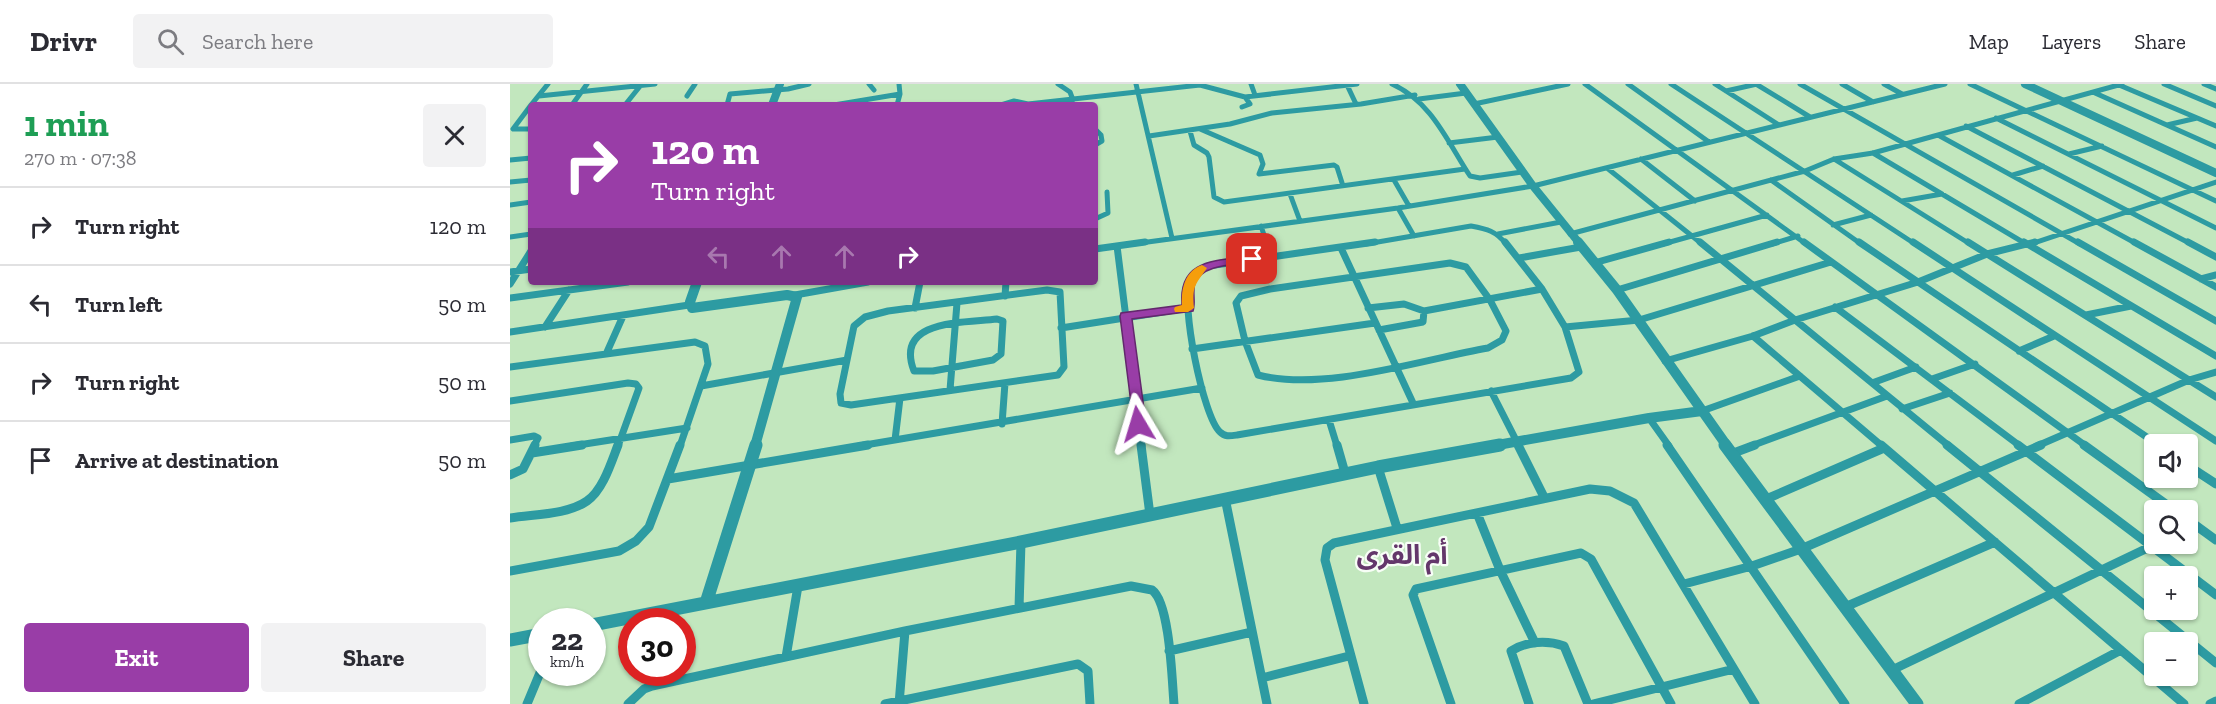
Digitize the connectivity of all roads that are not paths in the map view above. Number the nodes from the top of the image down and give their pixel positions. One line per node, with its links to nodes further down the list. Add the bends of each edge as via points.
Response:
1 (548, 84): 48 (street)
2 (587, 84): 39 (street)
3 (655, 84): 32 (street)
4 (695, 84): 49 (street)
5 (733, 84): 44 (street)
6 (809, 84): 34 (street)
7 (869, 84): 38 (street)
8 (899, 84): 45 (street)
9 (1058, 84): 52 (street, via 1070,92)
10 (1136, 84): 41 (street)
11 (1214, 84): 35 (street)
12 (1251, 84): 46 (street)
13 (1357, 84): 33 (street)
14 (1392, 84): 50 (street)
15 (1460, 84): 42 (street)
16 (1568, 84): 64 (street)
17 (1585, 84): 91 (street)
18 (1628, 84): 85 (street)
19 (1671, 84): 81 (street)
20 (1715, 84): 40 (street)
21 (1756, 84): 40 (street); 70 (street)
22 (1800, 84): 68 (street)
23 (1842, 84): 62 (street)
24 (1884, 84): 47 (street)
25 (1924, 84): 36 (street)
26 (1945, 84): 36 (street)
27 (1970, 84): 69 (street)
28 (2025, 84): 53 (street)
29 (2120, 84): 43 (street); 72 (street)
30 (2164, 84): 65 (street)
31 (2204, 84): 37 (street)
32 (641, 85): 39 (street); 56 (street)
33 (1344, 85): 46 (street); 63 (street)
34 (779, 87): 44 (street); 58 (street)
35 (1208, 87): 41 (street, via 1196,85); 51 (street)
36 (1931, 88): 47 (street)
37 (2216, 88)
38 (874, 90)
39 (582, 91): 48 (street); 55 (street)
40 (1726, 92): 73 (street)
41 (1138, 93): 52 (street); 82 (street)
42 (1466, 93): 50 (street); 64 (street)
43 (2095, 93): 53 (street); 74 (street)
44 (730, 94): 57 (street)
45 (900, 94): 59 (street); 60 (street)
46 (1255, 94): 51 (street)
47 (1902, 94): 62 (street)
48 (539, 96): 54 (street)
49 (687, 96)
50 (1417, 97): 63 (street); 86 (street)
51 (1245, 98): 66 (street, via 1250,104)
52 (1073, 100): 61 (street)
53 (2063, 101): 69 (street); 103 (street)
54 (534, 102)
55 (574, 102)
56 (627, 102)
57 (727, 102)
58 (773, 102)
59 (852, 102)
60 (898, 102)
61 (1048, 102)
62 (1873, 102): 68 (street)
63 (1356, 104): 78 (street, via 1272,113)
64 (1474, 104): 84 (street)
65 (2216, 106)
66 (1242, 107)
67 (528, 109): 77 (street, via 513,129)
68 (1845, 110): 70 (street); 88 (street)
69 (2027, 110): 71 (street); 89 (street)
70 (1810, 117): 73 (street)
71 (1996, 118): 75 (street); 93 (street)
72 (2197, 118): 74 (street); 76 (street)
73 (1779, 125): 81 (street)
74 (2167, 125): 90 (street)
75 (1966, 126): 83 (street); 98 (street)
76 (2216, 126)
77 (528, 129)
78 (1200, 129): 79 (street); 110 (street, via 1260,154 1260,174 1334,165)
79 (1190, 131): 82 (street); 115 (street, via 1194,145 1209,157 1214,197 1218,201)
80 (1098, 132): 87 (street, via 1102,141)
81 (1745, 134): 85 (street); 101 (street)
82 (1149, 135): 144 (street)
83 (1938, 135): 88 (street); 104 (street)
84 (1498, 137): 86 (street); 102 (street)
85 (1709, 142): 91 (street)
86 (1449, 143): 100 (street)
87 (1098, 144)
88 (1905, 144): 92 (street); 136 (street)
89 (2102, 146): 93 (street); 112 (street)
90 (2216, 147)
91 (1675, 151): 95 (street); 113 (street)
92 (1873, 153): 96 (street); 116 (street)
93 (2069, 154): 119 (street)
94 (528, 158): 97 (street)
95 (1641, 159): 99 (street); 117 (street)
96 (1834, 159): 101 (street); 118 (street)
97 (510, 160)
98 (2043, 166): 104 (street); 125 (street)
99 (1607, 168): 111 (street); 126 (street)
100 (1465, 169): 102 (street, via 1474,178); 106 (street)
101 (1805, 171): 107 (street); 128 (street)
102 (1522, 172): 111 (street)
103 (2216, 173)
104 (2013, 175): 132 (street)
105 (528, 180): 108 (street)
106 (1394, 180): 110 (street); 123 (street)
107 (1771, 180): 113 (street); 133 (street)
108 (510, 182)
109 (2216, 182): 112 (street)
110 (1343, 186): 115 (street)
111 (1533, 186): 123 (street); 131 (street)
112 (2193, 190): 119 (street); 120 (street)
113 (1733, 191): 117 (street); 127 (street)
114 (1107, 192): 129 (street, via 1108,213)
115 (1290, 194): 130 (street)
116 (1941, 194): 118 (street); 145 (street)
117 (1695, 201): 126 (street)
118 (1902, 201): 150 (street)
119 (2160, 201): 125 (street); 135 (street)
120 (2216, 201)
121 (528, 202): 122 (street)
122 (510, 205)
123 (1409, 206): 124 (street)
124 (1398, 208): 130 (street); 140 (street)
125 (2130, 211): 132 (street); 153 (street)
126 (1660, 212): 139 (street); 141 (street)
127 (1767, 215): 141 (street); 142 (street)
128 (1871, 215): 133 (street); 159 (street)
129 (1098, 218)
130 (1300, 220): 134 (street)
131 (1561, 222): 138 (street); 139 (street)
132 (2098, 222): 136 (street); 164 (street)
133 (1833, 225): 165 (street)
134 (1261, 226): 144 (street); 152 (street)
135 (2216, 228)
136 (2062, 233): 145 (street); 195 (street)
137 (528, 234): 143 (street)
138 (1498, 234): 140 (street, via 1471,226); 154 (street)
139 (1570, 234): 147 (street)
140 (1414, 236): 148 (street)
141 (1692, 236): 155 (street); 157 (street)
142 (1798, 236): 155 (street); 156 (street)
143 (510, 237)
144 (1172, 238): 146 (street)
145 (2027, 245): 150 (street); 184 (street)
146 (1117, 246): 149 (street); 192 (street)
147 (1581, 247): 154 (street); 157 (street)
148 (1341, 248): 152 (street); 163 (street)
149 (1098, 249)
150 (1987, 254): 159 (street); 190 (street)
151 (528, 256): 160 (street)
152 (1272, 257): 187 (street, via 1199,270 1190,281)
153 (2216, 257)
154 (1519, 258): 174 (street)
155 (1721, 260): 172 (street); 176 (street)
156 (1831, 262): 172 (street); 177 (street)
157 (1594, 263): 176 (street)
158 (528, 269): 160 (street)
159 (1953, 269): 165 (street); 203 (street)
160 (519, 270): 161 (street); 166 (street)
161 (510, 272)
162 (2216, 275): 164 (street)
163 (1356, 277): 181 (street, via 1456,263 1466,267); 188 (street); 204 (street, via 1241,296 1236,303)
164 (2201, 279): 173 (street)
165 (1918, 282): 177 (street); 206 (street)
166 (510, 284)
167 (606, 285): 175 (street)
168 (696, 285): 183 (street)
169 (850, 285): 178 (street)
170 (919, 285): 186 (street)
171 (1006, 285): 179 (street)
172 (1755, 285): 193 (street); 194 (street)
173 (2216, 287)
174 (1542, 289): 181 (street); 199 (street)
175 (569, 290): 180 (street); 198 (street)
176 (1617, 290): 193 (street)
177 (1875, 294): 185 (street); 211 (street)
178 (795, 295): 183 (street, via 697,309); 216 (street)
179 (1005, 296): 182 (street); 200 (street, via 1060,292)
180 (510, 298)
181 (1490, 300): 189 (street); 212 (street, via 1506,331 1498,343)
182 (957, 303): 186 (street); 196 (street)
183 (689, 305): 191 (street)
184 (2131, 306): 190 (street); 208 (street)
185 (1835, 307): 194 (street); 213 (street)
186 (915, 308): 209 (street, via 867,315 859,320 854,326)
187 (1188, 308): 192 (street); 205 (street)
188 (1368, 308): 189 (street, via 1405,302); 197 (street)
189 (1424, 311): 197 (street, via 1422,322)
190 (2086, 315): 220 (street)
191 (623, 316): 198 (street); 207 (street)
192 (1126, 316): 200 (street); 233 (street)
193 (1639, 320): 199 (street); 210 (street)
194 (1795, 320): 202 (street); 222 (street)
195 (2216, 321)
196 (955, 324): 214 (street); 214 (street, via 917,334 912,352 914,371); 214 (street, via 1003,321 1002,346 1001,354 993,360)
197 (1377, 326): 204 (street); 212 (street)
198 (545, 327): 201 (street)
199 (1565, 327): 226 (street, via 1579,372 1571,378)
200 (1061, 328): 221 (street, via 1062,372)
201 (510, 332)
202 (1753, 336): 210 (street); 218 (street)
203 (2054, 336): 206 (street); 231 (street)
204 (1245, 341): 205 (street); 212 (street, via 1258,375 1273,381 1309,381)
205 (1192, 348): 224 (street)
206 (2019, 351): 238 (street)
207 (607, 352): 215 (street); 223 (street, via 702,343 708,364)
208 (2216, 356)
209 (847, 360): 216 (street); 230 (street, via 841,403)
210 (1665, 361): 236 (street)
211 (1975, 364): 219 (street); 243 (street)
212 (1396, 366): 234 (street)
213 (1916, 367): 219 (street); 222 (street)
214 (952, 368): 225 (street)
215 (511, 369)
216 (777, 372): 223 (street); 254 (street)
217 (2216, 372): 220 (street)
218 (1800, 376): 236 (street); 237 (street)
219 (1932, 379): 227 (street)
220 (2188, 380): 229 (street); 231 (street)
221 (1005, 383): 225 (street); 241 (street)
222 (1872, 383): 228 (street)
223 (701, 386): 242 (street)
224 (1202, 388): 233 (street); 240 (street, via 1218,431 1226,436)
225 (950, 390): 230 (street)
226 (1491, 391): 234 (street); 249 (street)
227 (1950, 393): 235 (street); 251 (street)
228 (1887, 396): 235 (street); 237 (street)
229 (2216, 397)
230 (900, 398): 247 (street)
231 (2150, 399): 238 (street); 248 (street)
232 (510, 401): 245 (street, via 636,384 639,388)
233 (1136, 401): 241 (street); 268 (street)
234 (1413, 403): 240 (street)
235 (1902, 409): 256 (street)
236 (1702, 411): 239 (street); 253 (street)
237 (1842, 412): 250 (street); 253 (street)
238 (2114, 415): 243 (street); 244 (street)
239 (1649, 418): 249 (street); 279 (street)
240 (1329, 420): 258 (street)
241 (1002, 424): 247 (street)
242 (687, 428): 245 (street); 260 (street)
243 (2069, 434): 251 (street); 265 (street)
244 (2144, 435)
245 (621, 438): 252 (street); 269 (street, via 586,502)
246 (510, 440): 252 (street, via 537,436)
247 (895, 440): 254 (street)
248 (2216, 441)
249 (1518, 442): 255 (street); 263 (street)
250 (1884, 448): 262 (street); 266 (street)
251 (2026, 452): 256 (street); 272 (street)
252 (532, 453): 259 (street, via 523,469)
253 (1731, 454): 266 (street)
254 (750, 465): 260 (street); 287 (street)
255 (1378, 467): 258 (street); 270 (street)
256 (1980, 471): 262 (street); 282 (street)
257 (2198, 472): 261 (street)
258 (1344, 473): 264 (street)
259 (510, 475)
260 (668, 479): 281 (street, via 649,527 632,545 619,551)
261 (2216, 484)
262 (1934, 490): 275 (street); 276 (street)
263 (1544, 497): 267 (street); 283 (street, via 1590,489 1610,491 1630,500)
264 (1225, 498): 268 (street); 292 (street)
265 (2160, 500)
266 (1764, 501): 276 (street)
267 (1478, 513): 270 (street); 280 (street)
268 (1150, 515): 274 (street)
269 (510, 518)
270 (1397, 528): 298 (street, via 1327,548 1325,560)
271 (2198, 529): 273 (street)
272 (2144, 537)
273 (2216, 540)
274 (1021, 542): 284 (street); 289 (street)
275 (1995, 542): 285 (street); 288 (street)
276 (1801, 549): 279 (street); 288 (street)
277 (2144, 550): 282 (street)
278 (2166, 554): 286 (street)
279 (1752, 566): 283 (street); 321 (street)
280 (1500, 570): 295 (street); 305 (street, via 1586,554); 315 (street, via 1422,586 1413,595)
281 (510, 571)
282 (2103, 571): 285 (street); 300 (street)
283 (1684, 584): 301 (street)
284 (798, 586): 287 (street); 299 (street)
285 (2055, 593): 296 (street); 302 (street)
286 (2216, 596)
287 (706, 603): 290 (street)
288 (1845, 607): 302 (street)
289 (1019, 608): 291 (street); 297 (street, via 1131,586 1151,589 1159,596)
290 (606, 622)
291 (905, 631): 299 (street); 307 (street)
292 (1252, 632): 297 (street); 303 (street)
293 (528, 637): 294 (street)
294 (510, 640)
295 (1534, 643): 316 (street, via 1511,651); 317 (street, via 1564,646)
296 (2121, 650): 323 (street); 324 (street)
297 (1169, 651): 312 (street)
298 (1349, 656): 303 (street); 314 (street)
299 (786, 657): 309 (street, via 652,686)
300 (2216, 663)
301 (1734, 669): 305 (street); 320 (street)
302 (1892, 670): 322 (street)
303 (1262, 678): 313 (street)
304 (534, 686): 308 (street)
305 (1662, 688): 318 (street); 319 (street)
306 (2216, 701): 325 (street)
307 (899, 702): 310 (street); 311 (street, via 1078,664 1088,671)
308 (527, 704)
309 (628, 704)
310 (885, 704)
311 (1090, 704)
312 (1174, 704)
313 (1268, 704)
314 (1364, 704)
315 (1451, 704)
316 (1529, 704)
317 (1588, 704)
318 (1593, 704)
319 (1671, 704)
320 (1755, 704)
321 (1845, 704)
322 (1917, 704)
323 (2019, 704)
324 (2184, 704)
325 (2211, 704)

